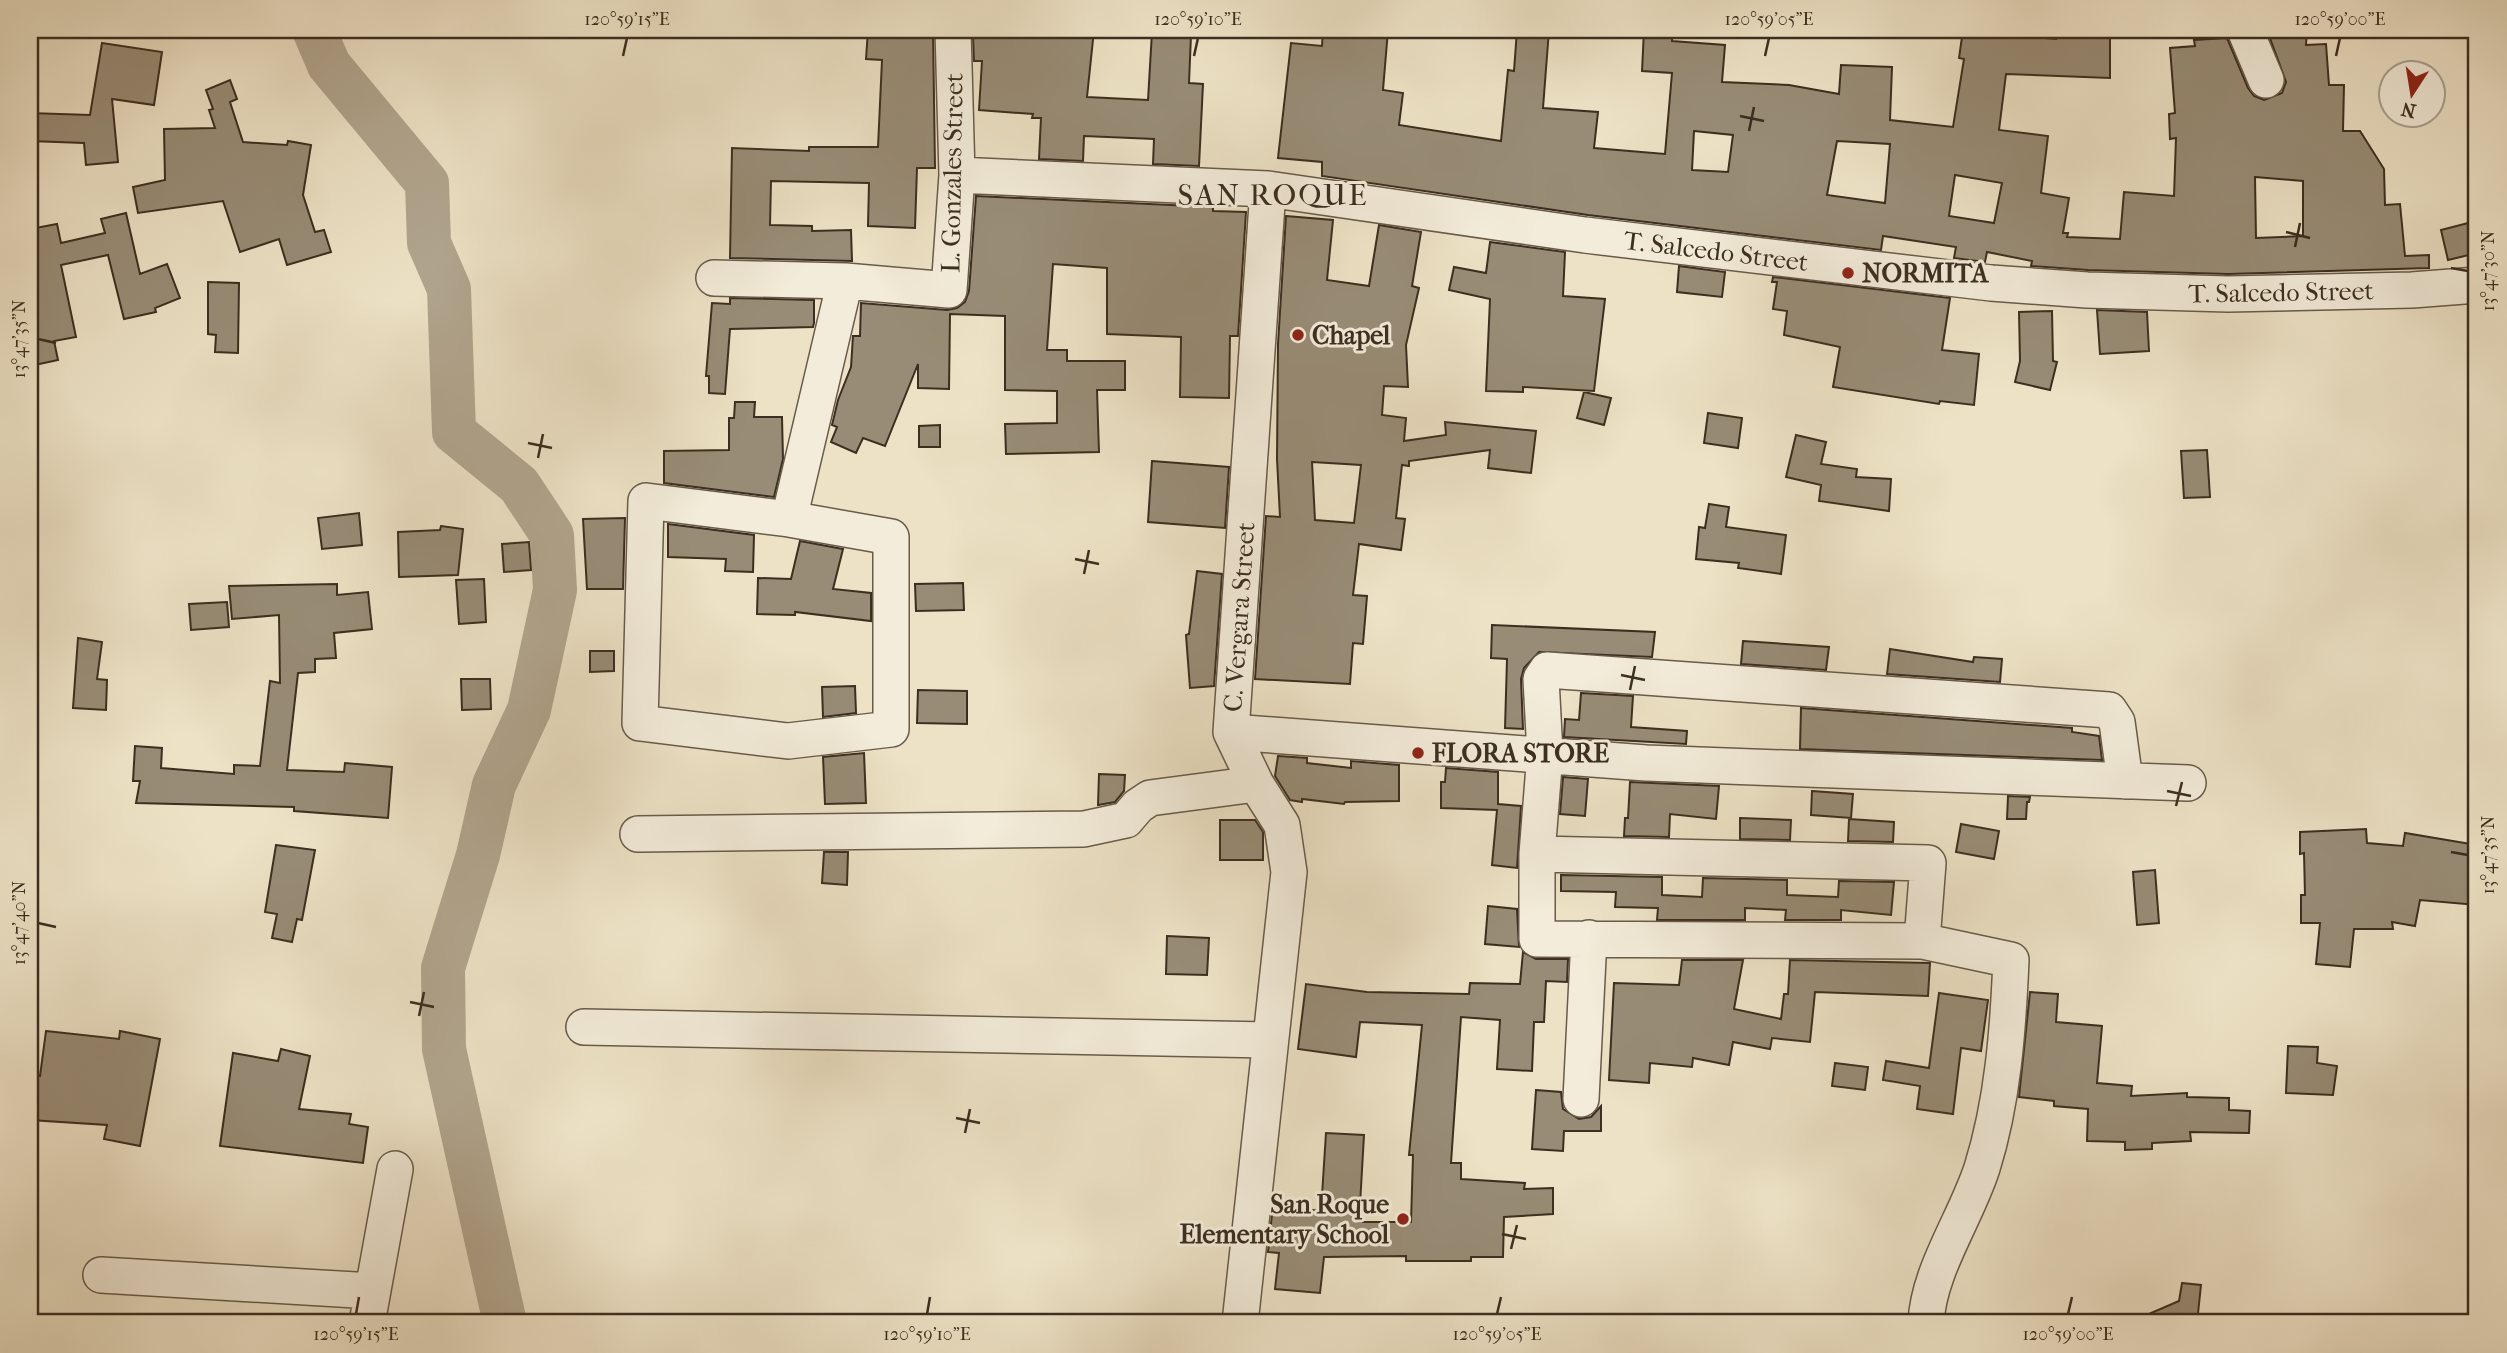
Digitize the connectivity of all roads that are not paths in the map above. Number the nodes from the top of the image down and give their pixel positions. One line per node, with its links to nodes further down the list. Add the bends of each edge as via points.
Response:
1 (953, 30): 4 (street, L. Gonzales Street)
2 (2245, 30): 3 (street)
3 (2266, 80)
4 (957, 175): 5 (street, T. Salcedo Street); 7 (street, L. Gonzales Street, via 949,290)
5 (1268, 190): 8 (street, T. Salcedo Street, via 1585,235 2046,287 2228,294); 10 (street, C. Vergara Street)
6 (715, 278): 7 (street, L. Gonzales Street)
7 (845, 281): 9 (street)
8 (2477, 285)
9 (789, 519): 9 (street, via 646,501 640,723 788,741 891,729 891,537)
10 (1231, 732): 11 (street); 14 (street, C. Vergara Street)
11 (1545, 754): 12 (street, via 1646,763); 12 (street, via 1541,679 1547,670 2109,710 2117,722); 16 (street)
12 (2125, 781): 13 (street)
13 (2188, 783)
14 (1255, 784): 15 (street, via 1150,798 1126,820 1084,829); 20 (street, C. Vergara Street, via 1282,825 1289,872)
15 (638, 834)
16 (1537, 854): 17 (street, via 1537,939); 18 (street, via 1928,863)
17 (1589, 938): 18 (street); 21 (street)
18 (1922, 941): 26 (street, via 2011,960 2007,1052 1983,1167 1927,1298)
19 (584, 1027): 20 (street)
20 (1269, 1040): 25 (street, C. Vergara Street)
21 (1581, 1099)
22 (395, 1169): 24 (street)
23 (101, 1275): 24 (street)
24 (370, 1307)
25 (1240, 1323)
26 (1926, 1323)

